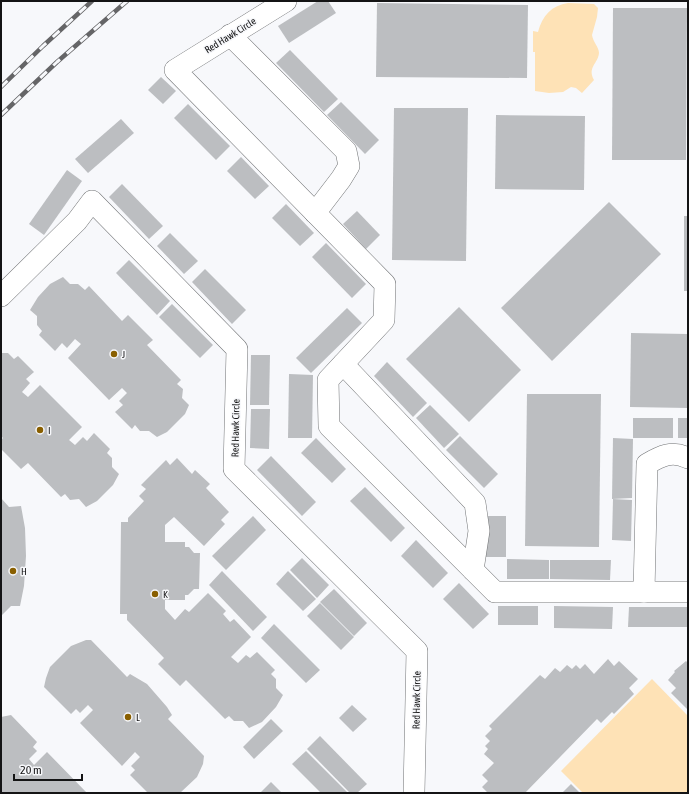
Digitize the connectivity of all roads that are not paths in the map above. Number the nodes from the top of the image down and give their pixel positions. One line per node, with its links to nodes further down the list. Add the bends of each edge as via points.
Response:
1 (286, 1): 2 (street, Red Hawk Circle)
2 (230, 35): 3 (street, via 346,151 348,166); 3 (street, Red Hawk Circle, via 175,70)
3 (315, 212): 5 (street, via 385,284 384,320)
4 (1, 296): 10 (street, Red Hawk Circle, via 77,221 92,201 237,349 234,469 417,651)
5 (343, 364): 7 (street, via 475,503 479,531); 7 (street, via 328,380 329,426)
6 (688, 458): 8 (street, via 681,454 662,455 647,464)
7 (473, 570): 8 (street, via 495,592)
8 (644, 592): 9 (street)
9 (688, 592)
10 (414, 793)

